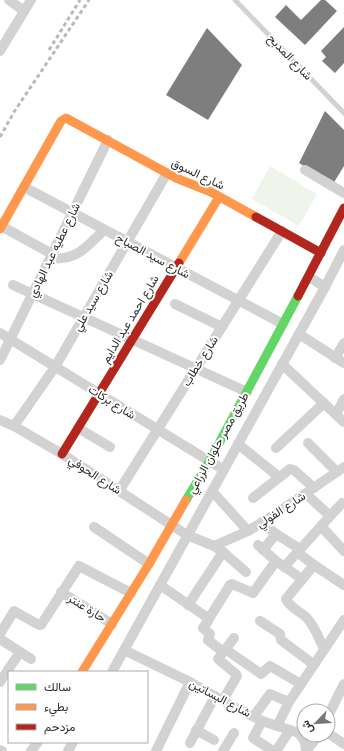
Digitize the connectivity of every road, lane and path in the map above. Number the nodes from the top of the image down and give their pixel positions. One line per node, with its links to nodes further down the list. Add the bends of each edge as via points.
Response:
1 (9, 0): 4 (street)
2 (30, 0): 4 (street)
3 (235, 0): 6 (lane, شارع المدبح)
4 (24, 11): 5 (street)
5 (0, 51)
6 (344, 113)
7 (108, 140): 9 (street, شارع السوق); 10 (street, شارع السوق, via 69,119 61,120); 14 (street, شارع عطيه عبد الهادي)
8 (306, 170): 11 (street)
9 (167, 173): 12 (street, شارع السوق); 18 (street, شارع سيد علي)
10 (24, 187): 14 (street, شارع سيد الصباح); 15 (street)
11 (344, 193)
12 (219, 197): 17 (street, شارع السوق); 22 (street, شارع احمد عبد الدايم)
13 (344, 208): 20 (street, طريق مصر حلوان الزراعي)
14 (72, 213): 16 (street, شارع سيد الصباح); 21 (street, شارع عطيه عبد الهادي)
15 (1, 228): 21 (street)
16 (104, 230): 18 (street, شارع سيد الصباح); 21 (street, via 78,254 60,259)
17 (282, 231): 20 (street, شارع السوق); 27 (street, شارع خطاب)
18 (128, 242): 22 (street, شارع سيد الصباح); 29 (street, شارع سيد علي)
19 (344, 250): 25 (street, طريق مصر حلوان الزراعي)
20 (321, 253): 23 (street, طريق مصر حلوان الزراعي)
21 (51, 256): 26 (street, شارع عطيه عبد الهادي)
22 (175, 267): 27 (street, شارع سيد الصباح); 34 (street, شارع احمد عبد الدايم)
23 (308, 277): 25 (street); 30 (street, طريق مصر حلوان الزراعي)
24 (13, 285): 26 (street)
25 (325, 287): 33 (street, طريق مصر حلوان الزراعي)
26 (33, 294): 29 (street); 35 (street, شارع عطيه عبد الهادي)
27 (238, 300): 30 (street, شارع سيد الصباح); 31 (street, شارع خطاب)
28 (175, 304): 31 (street)
29 (84, 317): 34 (street); 41 (street, شارع سيد علي)
30 (283, 324): 43 (street, طريق مصر حلوان الزراعي)
31 (222, 327): 42 (street, شارع خطاب)
32 (0, 334): 35 (street, شارع بركات)
33 (299, 334): 37 (street); 39 (street, طريق مصر حلوان الزراعي)
34 (132, 339): 42 (street); 44 (street, شارع احمد عبد الدايم)
35 (10, 340): 38 (street, شارع عطيه عبد الهادي); 41 (street, شارع بركات)
36 (344, 343): 37 (street)
37 (335, 358): 40 (street)
38 (0, 360)
39 (282, 364): 46 (street); 54 (street, طريق مصر حلوان الزراعي)
40 (344, 364)
41 (55, 367): 44 (street, شارع بركات); 50 (street, شارع سيد علي)
42 (196, 368): 43 (street); 52 (street, شارع خطاب)
43 (247, 392): 58 (street, طريق مصر حلوان الزراعي)
44 (98, 394): 51 (street, شارع احمد عبد الدايم); 52 (street, شارع بركات)
45 (344, 398): 47 (street)
46 (324, 403): 47 (street); 56 (street)
47 (336, 414): 49 (street)
48 (0, 420): 50 (street, شارع الحوفي)
49 (344, 422)
50 (14, 426): 57 (street, شارع الحوفي)
51 (78, 428): 55 (street); 57 (street, شارع احمد عبد الدايم)
52 (157, 430): 58 (street, شارع بركات); 62 (street, شارع خطاب)
53 (308, 443): 59 (street)
54 (238, 444): 60 (street, طريق مصر حلوان الزراعي); 61 (street)
55 (110, 447)
56 (276, 448)
57 (62, 454): 62 (street, شارع الحوفي)
58 (209, 462): 60 (street, شارع بركات); 69 (street, طريق مصر حلوان الزراعي)
59 (340, 469): 64 (street, شارع الفولي)
60 (224, 470): 63 (street, طريق مصر حلوان الزراعي)
61 (278, 477): 64 (street, via 293,469); 65 (street)
62 (119, 491): 69 (street, شارع الحوفي)
63 (212, 491): 72 (street); 74 (street, طريق مصر حلوان الزراعي)
64 (310, 491): 67 (street); 68 (street, شارع الفولي)
65 (253, 498)
66 (342, 503): 67 (street)
67 (330, 516): 70 (street)
68 (262, 522): 72 (street, شارع الفولي); 73 (street)
69 (172, 525): 74 (street, شارع الحوفي); 79 (street, طريق مصر حلوان الزراعي)
70 (321, 526): 76 (street); 77 (street)
71 (94, 527): 79 (street)
72 (248, 531): 75 (street, شارع الفولي)
73 (276, 534): 77 (street); 80 (street, via 260,547)
74 (188, 535): 75 (street, شارع الحوفي); 84 (street, طريق مصر حلوان الزراعي)
75 (214, 546): 78 (street, شارع الحوفي)
76 (343, 548)
77 (299, 550): 80 (street); 81 (street)
78 (223, 552): 82 (street, شارع الحوفي); 88 (street)
79 (149, 564): 87 (street, طريق مصر حلوان الزراعي)
80 (280, 564): 83 (street); 89 (street, via 253,593 230,585)
81 (314, 565): 83 (street); 85 (street)
82 (246, 572)
83 (302, 579): 96 (street, via 286,597 286,601 302,613 312,625)
84 (160, 585): 88 (street); 97 (street, طريق مصر حلوان الزراعي)
85 (344, 585)
86 (61, 592): 87 (street, via 80,565); 92 (street, حارة عنتر); 93 (street, via 41,625 14,611)
87 (131, 593): 92 (street, طريق مصر حلوان الزراعي)
88 (188, 605): 89 (street)
89 (208, 620): 98 (street, via 203,628 210,634 208,640)
90 (344, 620): 96 (street)
91 (260, 622): 101 (street, via 280,634 281,640)
92 (112, 624): 102 (street, طريق مصر حلوان الزراعي)
93 (0, 634)
94 (234, 638): 98 (street)
95 (0, 639): 99 (street)
96 (324, 649): 101 (street)
97 (124, 650): 103 (street, طريق مصر حلوان الزراعي); 105 (street, شارع البساتين)
98 (224, 651): 106 (street, via 261,674 270,666); 108 (street, via 219,659 237,676)
99 (20, 652): 100 (street); 104 (street)
100 (31, 659)
101 (313, 664): 106 (street)
102 (83, 671)
103 (113, 671)
104 (0, 682)
105 (190, 682): 108 (street, شارع البساتين); 121 (street)
106 (301, 684): 109 (street)
107 (344, 684): 110 (street)
108 (219, 698): 111 (street, شارع البساتين); 113 (street)
109 (289, 702): 111 (street, via 270,694); 112 (street)
110 (340, 702)
111 (258, 719): 112 (street, شارع البساتين); 123 (street, via 253,738)
112 (277, 726): 114 (street, شارع البساتين)
113 (196, 730): 116 (street); 118 (street)
114 (290, 730): 123 (street); 124 (street, شارع البساتين, via 302,735)
115 (234, 733): 122 (street)
116 (214, 740)
117 (37, 743): 120 (street)
118 (190, 743)
119 (312, 743): 124 (street)
120 (31, 751)
121 (156, 751)
122 (223, 751)
123 (274, 751)
124 (306, 751)

